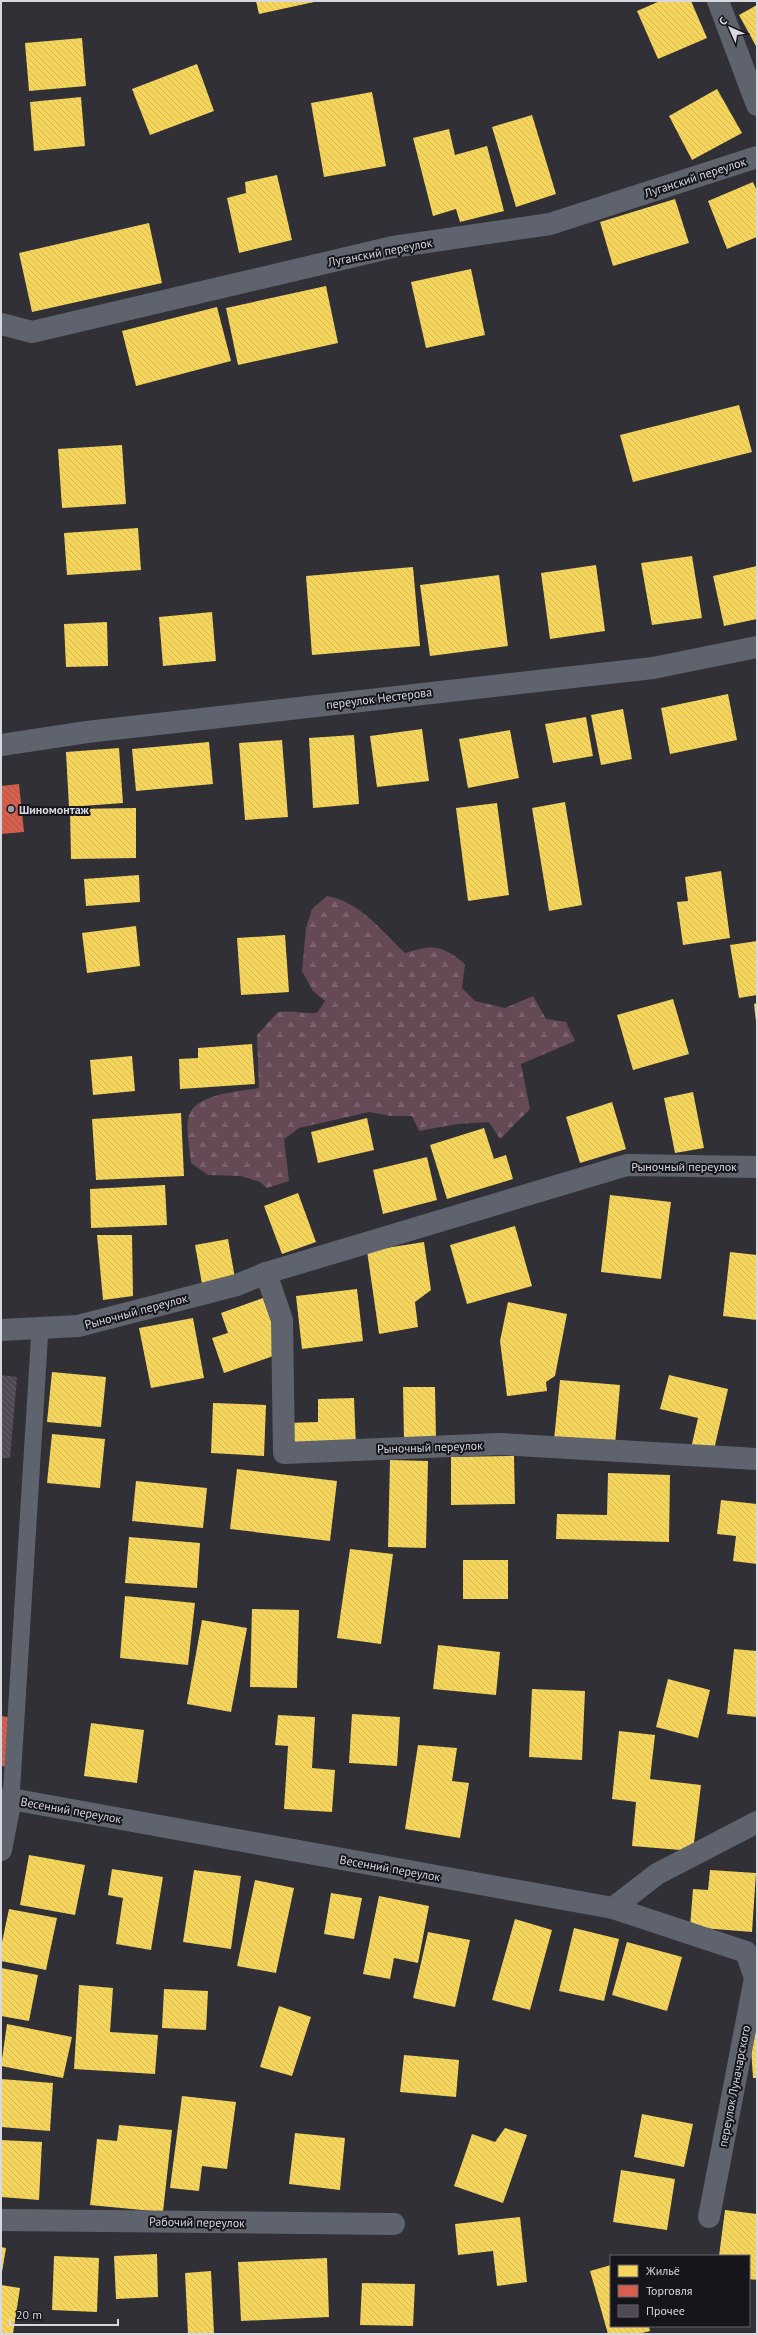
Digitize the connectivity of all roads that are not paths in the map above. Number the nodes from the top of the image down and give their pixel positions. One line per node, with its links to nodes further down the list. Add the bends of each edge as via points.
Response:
1 (718, 1): 2 (street)
2 (757, 105)
3 (757, 157): 4 (street, Луганский переулок, via 550,224 393,247 32,332)
4 (1, 324)
5 (757, 647): 6 (street, переулок Нестерова, via 653,668 110,730)
6 (1, 745)
7 (757, 1167): 8 (street, Рыночный переулок, via 627,1165)
8 (266, 1273): 9 (street, Рыночный переулок, via 237,1284 78,1326); 11 (street, Рыночный переулок, via 282,1320 284,1453 501,1444)
9 (40, 1328): 10 (street, Рыночный переулок); 12 (lane)
10 (1, 1330)
11 (757, 1459)
12 (6, 1799): 14 (street); 15 (street, Весенний переулок)
13 (757, 1822): 15 (street, via 657,1874)
14 (1, 1850)
15 (613, 1908): 16 (street, переулок Луначарского, via 746,1952 755,1978)
16 (709, 2217)
17 (1, 2220): 18 (street, Рабочий переулок)
18 (394, 2224)

